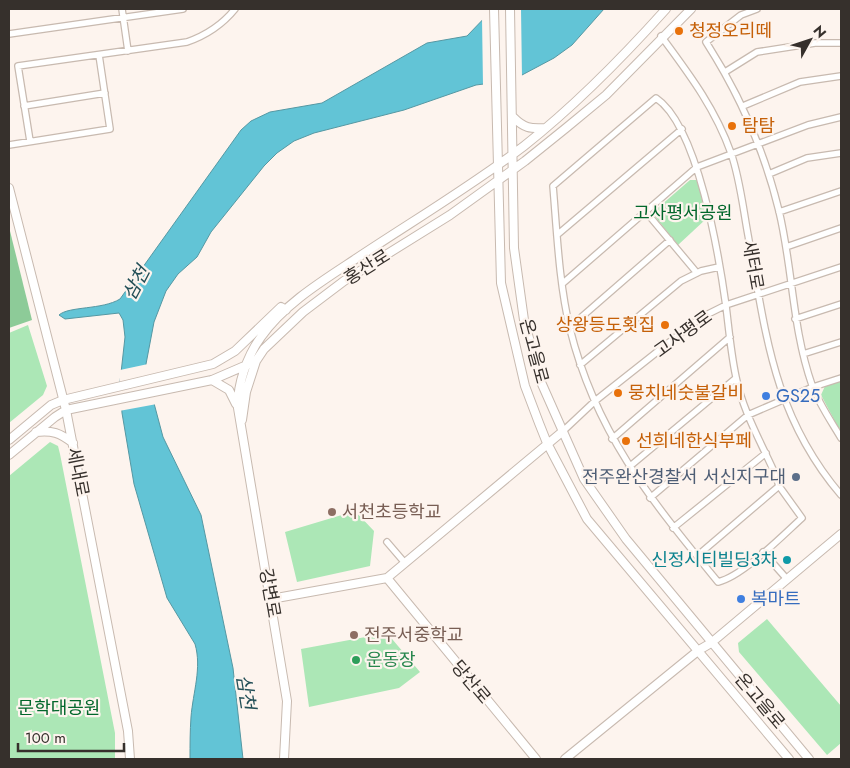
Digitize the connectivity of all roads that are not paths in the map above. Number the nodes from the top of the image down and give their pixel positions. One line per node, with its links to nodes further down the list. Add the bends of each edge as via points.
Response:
1 (122, 9): 9 (street)
2 (183, 9): 9 (street)
3 (235, 9): 13 (street, via 224,22 201,37)
4 (494, 9): 30 (street, 온고을로)
5 (510, 9): 20 (street, 온고을로)
6 (666, 9): 22 (street, 홍산로, via 585,95)
7 (690, 9): 11 (street, 홍산로)
8 (757, 9): 15 (street, via 741,15 706,42)
9 (123, 19): 10 (street); 13 (street)
10 (9, 34)
11 (661, 36): 29 (street, 새터로, via 701,90); 32 (street, 홍산로, via 606,95)
12 (841, 43): 15 (street, via 757,52)
13 (128, 51): 14 (street)
14 (99, 55): 17 (street); 18 (street, via 18,66)
15 (725, 72): 19 (street)
16 (841, 76): 19 (street, via 800,82)
17 (105, 93): 18 (street); 24 (street, via 110,129)
18 (24, 106): 24 (street)
19 (743, 106): 25 (street)
20 (513, 117): 22 (street, via 530,129); 28 (street, 온고을로)
21 (841, 117): 25 (street)
22 (545, 128): 28 (street, 홍산로)
23 (682, 129): 31 (street); 40 (street); 40 (street, via 666,104 656,98 552,186)
24 (30, 141): 26 (street)
25 (760, 143): 29 (street); 33 (street)
26 (9, 145)
27 (841, 153): 33 (street, via 808,158)
28 (513, 154): 30 (street, 홍산로); 32 (street, 온고을로)
29 (731, 154): 31 (street); 48 (street, 새터로)
30 (498, 164): 34 (street, 온고을로); 51 (street, 홍산로, via 324,280)
31 (697, 167): 37 (street); 43 (street)
32 (514, 169): 34 (street, 홍산로); 72 (street, 온고을로, via 514,248 524,320 541,382)
33 (769, 174): 38 (street)
34 (499, 179): 57 (street, 홍산로, via 450,215 344,281 298,317); 77 (street, 온고을로, via 501,283 525,386)
35 (9, 188): 64 (street, 세내로)
36 (841, 191): 38 (street)
37 (646, 212): 41 (street); 46 (street)
38 (779, 212): 42 (street)
39 (838, 229): 42 (street)
40 (558, 235): 46 (street)
41 (670, 240): 45 (street); 53 (street)
42 (786, 247): 47 (street)
43 (719, 266): 45 (street); 50 (street)
44 (841, 267): 47 (street, 고사평로)
45 (697, 273): 59 (street, via 682,281)
46 (562, 284): 53 (street)
47 (790, 284): 48 (street, 고사평로); 52 (street)
48 (758, 293): 50 (street, 고사평로); 65 (street, 새터로, via 769,351)
49 (841, 304): 52 (street)
50 (726, 305): 54 (street); 66 (street, 고사평로, via 700,318)
51 (286, 310): 58 (street, 강변로, via 261,337); 64 (street, 홍산로, via 281,307 236,351 213,364)
52 (795, 319): 56 (street)
53 (570, 327): 59 (street)
54 (730, 337): 60 (street); 74 (street)
55 (841, 342): 56 (street)
56 (803, 354): 63 (street)
57 (256, 360): 58 (street, 홍산로); 70 (street, 강변로, via 246,392)
58 (247, 365): 62 (street, 홍산로); 67 (street, 강변로)
59 (580, 365): 66 (street)
60 (736, 378): 69 (street); 80 (street)
61 (841, 378): 63 (street)
62 (212, 380): 67 (street, via 229,390); 68 (street, 홍산로)
63 (813, 387): 65 (street); 73 (street)
64 (63, 400): 68 (street, 세내로); 75 (street, 홍산로, via 52,404)
65 (784, 400): 69 (street); 82 (street, 새터로, via 796,430)
66 (595, 401): 72 (street, 고사평로); 74 (street)
67 (238, 408): 70 (street, 강변로)
68 (66, 410): 71 (street, 홍산로); 76 (street, 세내로)
69 (748, 415): 78 (street); 83 (street)
70 (241, 427): 92 (street, 강변로)
71 (36, 432): 76 (street, via 62,434); 79 (street, 홍산로)
72 (562, 432): 77 (street, 고사평로); 93 (street, 온고을로, via 584,479 626,539)
73 (840, 435)
74 (612, 439): 80 (street)
75 (9, 440)
76 (73, 443): 95 (street, 세내로, via 128,731)
77 (547, 444): 89 (street); 94 (street, 온고을로, via 588,518)
78 (766, 453): 81 (street); 84 (street)
79 (9, 456)
80 (629, 467): 83 (street)
81 (779, 486): 87 (street, via 802,518); 88 (street)
82 (841, 495)
83 (650, 498): 84 (street)
84 (673, 528): 88 (street)
85 (841, 534): 91 (street)
86 (387, 542): 89 (street)
87 (763, 552): 88 (street, via 727,580 718,582); 91 (street)
88 (697, 556)
89 (405, 563): 90 (street)
90 (387, 578): 92 (street); 97 (street, 당산로)
91 (786, 578): 93 (street)
92 (271, 600): 96 (street, 강변로, via 287,701)
93 (712, 642): 94 (street); 100 (street, 온고을로)
94 (699, 650): 98 (street); 99 (street, 온고을로)
95 (130, 759)
96 (284, 759)
97 (536, 759)
98 (565, 759)
99 (790, 759)
100 (809, 759)

